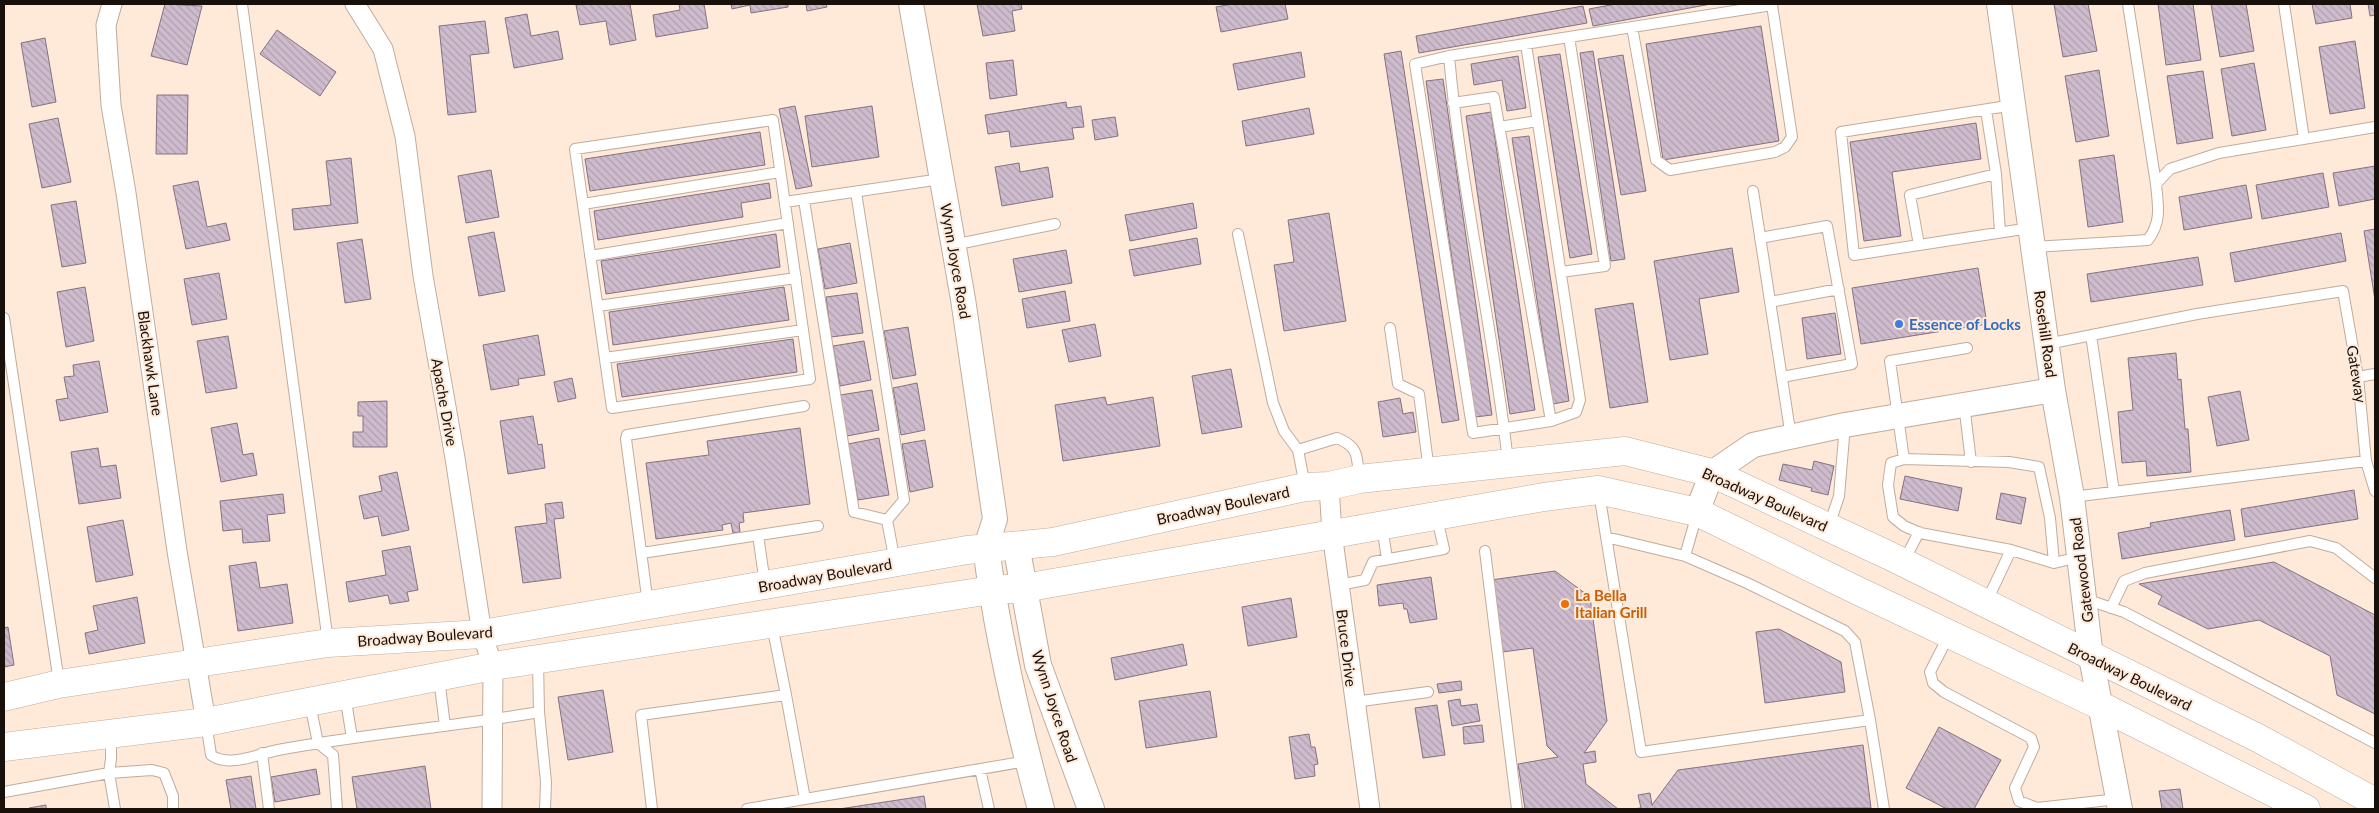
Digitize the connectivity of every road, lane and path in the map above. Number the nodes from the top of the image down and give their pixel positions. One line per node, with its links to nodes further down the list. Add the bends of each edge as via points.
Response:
1 (112, 4): 110 (street, Blackhawk Lane, via 106,25 111,105)
2 (242, 4): 107 (lane)
3 (355, 4): 105 (street, Apache Drive, via 383,49 406,136 423,276)
4 (911, 4): 21 (street, Wynn Joyce Road)
5 (1999, 4): 13 (street, Rosehill Road)
6 (2128, 4): 22 (lane)
7 (2284, 4): 18 (lane)
8 (1632, 27): 8 (lane, via 1772,6 1792,137 1785,147 1775,152 1670,170 1656,160); 9 (lane)
9 (1569, 37): 10 (lane); 37 (lane, via 1605,266)
10 (1526, 44): 11 (lane); 15 (lane)
11 (1449, 56): 12 (lane); 58 (lane, via 1416,64 1473,433)
12 (1453, 103): 16 (lane, via 1494,97); 58 (lane)
13 (2014, 105): 14 (lane); 33 (street, Rosehill Road)
14 (1986, 110): 20 (lane); 35 (lane, via 1840,132 1854,255)
15 (1538, 121): 16 (lane); 37 (lane)
16 (1499, 127): 56 (lane)
17 (2375, 128): 18 (lane)
18 (2304, 139): 22 (lane, via 2219,153 2170,169)
19 (780, 172): 26 (lane); 27 (lane); 27 (lane, via 773,120 575,149)
20 (1996, 174): 30 (lane); 35 (lane, via 1910,195)
21 (941, 179): 24 (lane); 34 (street, Wynn Joyce Road)
22 (2156, 184): 33 (lane, via 2157,228 2148,240)
23 (1753, 191): 32 (lane)
24 (856, 192): 25 (lane); 76 (lane, via 904,500)
25 (804, 200): 26 (lane); 76 (lane, via 854,512)
26 (785, 202): 28 (lane)
27 (583, 204): 36 (lane)
28 (788, 222): 36 (lane); 38 (lane)
29 (1055, 224): 34 (lane)
30 (2000, 232): 33 (lane); 35 (lane)
31 (1238, 234): 60 (lane, via 1273,403 1284,431)
32 (1760, 238): 39 (lane, via 1827,226); 40 (lane)
33 (2033, 238): 46 (street, Rosehill Road)
34 (953, 244): 75 (street, Wynn Joyce Road)
35 (1919, 245)
36 (590, 256): 41 (lane)
37 (1560, 272): 56 (lane, via 1580,400 1576,412)
38 (796, 278): 41 (lane); 44 (lane)
39 (1839, 289): 40 (lane); 50 (lane, via 1852,364)
40 (1770, 302): 50 (lane)
41 (598, 306): 48 (lane)
42 (4, 318): 113 (lane)
43 (1390, 328): 65 (lane, via 1398,384 1419,394)
44 (803, 330): 48 (lane); 48 (lane, via 810,379 612,408)
45 (2091, 335): 46 (lane, Gateway); 51 (lane, Gateway, via 2343,291); 71 (lane)
46 (2047, 344): 52 (street, Rosehill Road)
47 (1967, 348): 55 (lane, via 1890,361)
48 (605, 358)
49 (2375, 374): 51 (lane)
50 (1782, 377): 59 (lane)
51 (2358, 377): 63 (lane, Gateway)
52 (2053, 390): 53 (street, Rosehill Road); 72 (street, Gatewood Road)
53 (1964, 404): 55 (street, Rosehill Road); 62 (lane)
54 (804, 406): 88 (lane, via 627,435)
55 (1898, 415): 57 (street, Rosehill Road); 61 (lane)
56 (1551, 422): 58 (lane)
57 (1845, 425): 59 (street, Rosehill Road); 79 (lane, via 1839,496)
58 (1504, 428): 64 (lane)
59 (1792, 437): 66 (street, Rosehill Road, via 1753,445)
60 (1298, 450): 67 (lane, via 1337,438 1349,443 1357,454); 68 (lane)
61 (1904, 459): 62 (lane); 80 (lane, via 1890,463 1888,485 1893,517)
62 (1971, 462): 94 (lane, via 2009,462 2039,467 2050,518)
63 (2366, 462): 70 (lane, Gateway); 71 (lane)
64 (1508, 463): 65 (main road, Broadway Boulevard); 66 (main road, Broadway Boulevard, via 1625,450)
65 (1429, 472): 67 (main road, Broadway Boulevard)
66 (1712, 473): 73 (street); 79 (main road, Broadway Boulevard)
67 (1359, 479): 68 (main road, Broadway Boulevard)
68 (1317, 487): 81 (street, Bruce Drive); 84 (main road, Broadway Boulevard, via 1053,542)
69 (1598, 490): 73 (main road); 74 (main road); 83 (lane)
70 (2375, 491)
71 (2114, 492): 72 (lane)
72 (2072, 497): 90 (street, Gatewood Road)
73 (1697, 512): 89 (lane); 106 (main road)
74 (1436, 515): 77 (main road); 91 (lane, via 1444,549)
75 (995, 519): 84 (street, Wynn Joyce Road); 85 (street, Wynn Joyce Road)
76 (888, 520): 92 (lane)
77 (1382, 524): 81 (main road); 91 (lane)
78 (818, 526): 82 (lane)
79 (1828, 527): 93 (main road, Broadway Boulevard)
80 (1919, 532): 86 (lane); 93 (lane)
81 (1332, 533): 97 (street, Bruce Drive); 98 (main road)
82 (758, 536): 88 (lane); 96 (lane)
83 (1606, 537): 89 (lane); 123 (lane, via 1641,752)
84 (1016, 545): 85 (main road, Broadway Boulevard); 98 (main road, Wynn Joyce Road)
85 (986, 547): 92 (main road, Broadway Boulevard); 99 (main road, Wynn Joyce Road)
86 (2012, 550): 94 (lane); 101 (lane)
87 (1486, 551): 151 (lane)
88 (642, 553): 102 (lane)
89 (1685, 556): 123 (lane, via 1747,582 1845,631 1855,642)
90 (2079, 557): 94 (lane); 100 (street, Gatewood Road)
91 (1387, 559): 97 (lane, via 1373,562 1365,580)
92 (896, 563): 96 (main road, Broadway Boulevard)
93 (1903, 563): 101 (main road, Broadway Boulevard)
94 (2054, 563)
95 (2375, 578): 103 (lane, via 2336,548 2310,541 2145,573 2124,581)
96 (765, 585): 102 (main road, Broadway Boulevard); 104 (main road)
97 (1339, 585): 119 (street, Bruce Drive)
98 (1024, 588): 99 (main road); 149 (main road, Wynn Joyce Road, via 1038,664)
99 (992, 590): 104 (main road); 132 (main road, Wynn Joyce Road)
100 (2084, 599): 103 (lane); 108 (street, Gatewood Road)
101 (1986, 604): 108 (main road, Broadway Boulevard)
102 (648, 605): 105 (main road, Broadway Boulevard)
103 (2111, 608): 129 (lane)
104 (771, 624): 109 (main road); 116 (lane)
105 (482, 634): 107 (main road, Broadway Boulevard); 111 (street, Apache Drive)
106 (1949, 634): 120 (main road); 138 (lane, via 1930,672 1933,683 2031,738 2034,746 2015,788 2019,801 2037,808)
107 (328, 643): 110 (main road, Broadway Boulevard)
108 (2091, 657): 120 (street, Gatewood Road); 137 (main road, Broadway Boulevard, via 2258,738)
109 (538, 659): 111 (main road); 121 (lane)
110 (196, 663): 113 (main road, Broadway Boulevard); 124 (street, Blackhawk Lane)
111 (493, 666): 112 (main road); 122 (street, Apache Drive)
112 (439, 676): 115 (main road); 125 (lane)
113 (59, 684): 117 (main road, Broadway Boulevard)
114 (1428, 692): 119 (lane)
115 (345, 695): 118 (main road); 127 (lane)
116 (786, 695): 136 (lane); 145 (lane, via 641,714)
117 (4, 697)
118 (310, 702): 124 (main road); 128 (lane)
119 (1354, 702): 150 (street, Bruce Drive)
120 (2101, 706): 138 (street, Gatewood Road); 153 (main road)
121 (539, 712): 122 (lane); 144 (lane, via 546,782)
122 (493, 720): 125 (lane); 143 (street, Apache Drive)
123 (1870, 720): 152 (lane)
124 (206, 722): 126 (main road); 131 (lane, via 211,755 219,760 248,758)
125 (446, 726): 127 (lane)
126 (111, 734): 130 (main road); 134 (lane)
127 (352, 738): 128 (lane)
128 (318, 743): 131 (lane); 142 (lane, via 333,755)
129 (2375, 743)
130 (4, 747)
131 (262, 753): 141 (lane)
132 (1028, 761): 133 (lane); 148 (main road, Wynn Joyce Road)
133 (980, 769): 136 (lane); 147 (lane)
134 (109, 773): 135 (lane); 139 (lane); 140 (lane, via 152,770 164,773 173,796)
135 (4, 792)
136 (804, 799): 146 (lane)
137 (2375, 802)
138 (2119, 804)
139 (115, 809)
140 (173, 809)
141 (269, 809)
142 (337, 809)
143 (492, 809)
144 (545, 809)
145 (652, 809)
146 (747, 809)
147 (989, 809)
148 (1042, 809)
149 (1091, 809)
150 (1370, 809)
151 (1517, 809)
152 (1884, 809)
153 (2306, 809)

